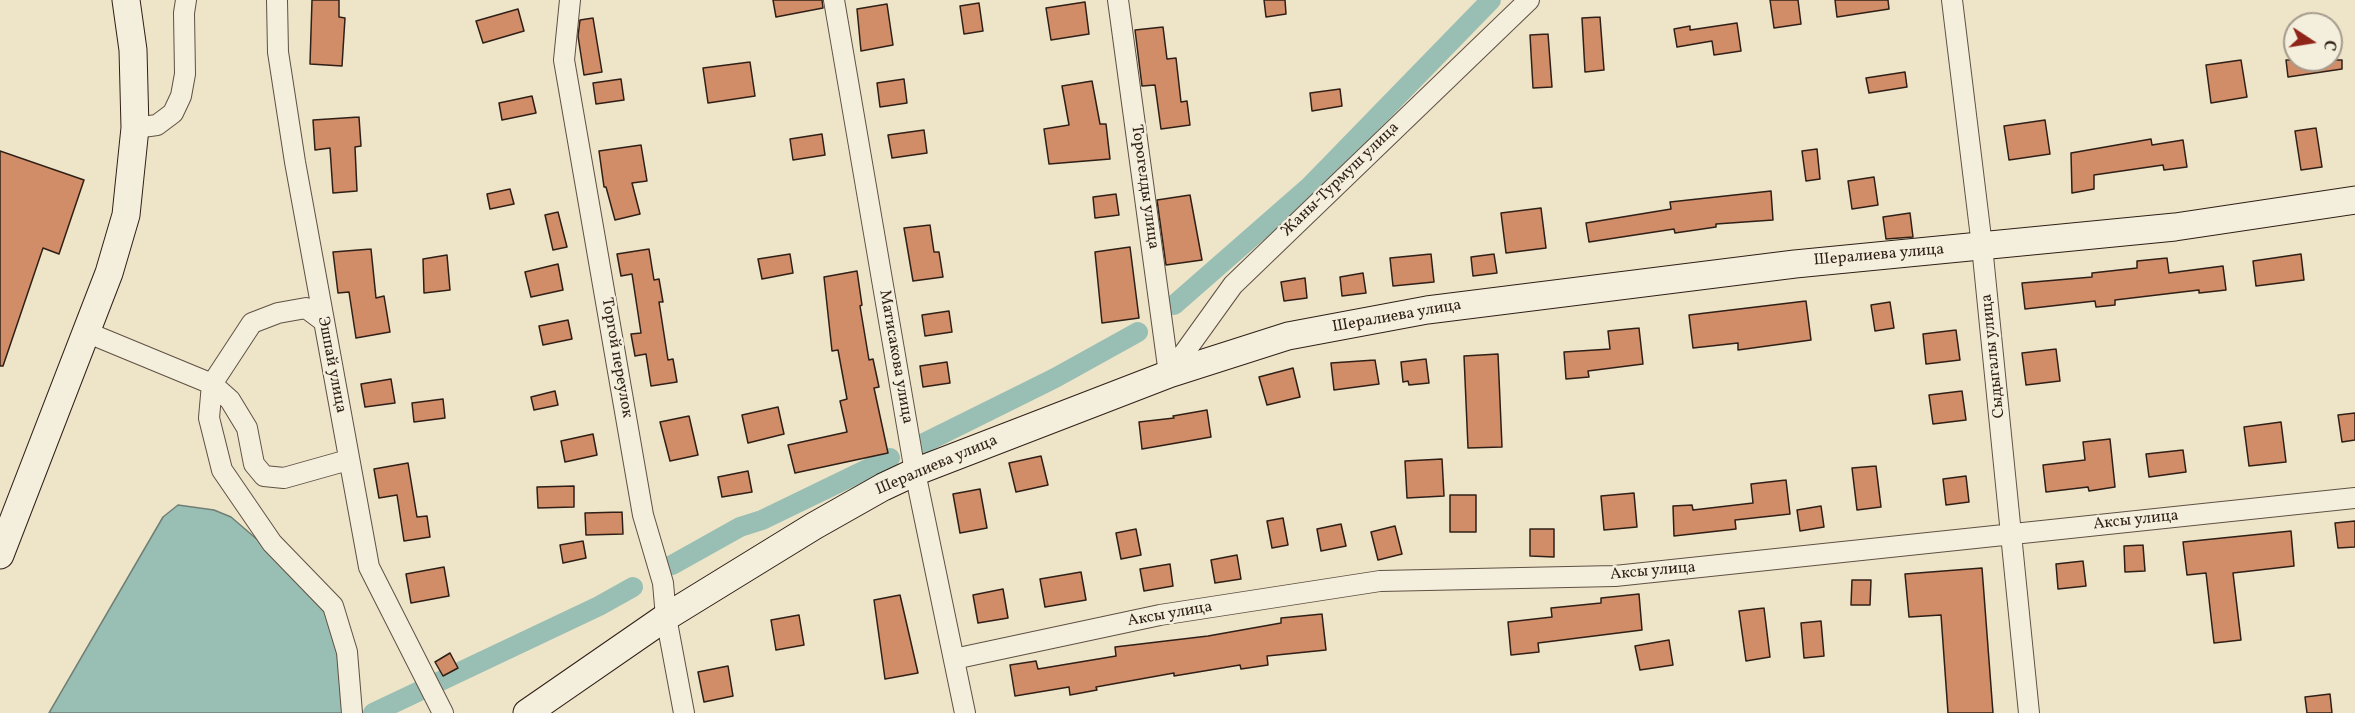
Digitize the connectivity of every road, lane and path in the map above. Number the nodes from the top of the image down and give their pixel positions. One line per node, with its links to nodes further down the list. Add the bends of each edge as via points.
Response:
1 (126, 0): 9 (street, via 134,50)
2 (186, 0): 9 (street, via 180,96 173,113 157,125)
3 (277, 0): 12 (street, Эшпай улица, via 278,52)
4 (570, 0): 21 (street, Торгой переулок, via 564,60 643,515 663,584)
5 (834, 0): 17 (street, Матисакова улица)
6 (1118, 0): 14 (street, Торогелды улица)
7 (1529, 0): 14 (street, Жаны-Турмуш улица, via 1233,285)
8 (1952, 0): 11 (street, Сыдыгалы улица)
9 (135, 128): 13 (street, via 126,215)
10 (2355, 201): 11 (street, Шералиева улица, via 2175,227)
11 (1982, 246): 14 (street, Шералиева улица, via 1795,264 1427,310 1288,336); 19 (street, Сыдыгалы улица)
12 (322, 320): 15 (street, via 306,308 278,313 252,324); 16 (street, Эшпай улица)
13 (86, 332): 15 (street); 20 (street)
14 (1169, 374): 17 (street, Шералиева улица)
15 (212, 384): 16 (street, via 230,400 247,428 254,464 264,476 284,478); 23 (street, via 209,418 222,470 272,543 333,606 347,652)
16 (348, 460): 24 (street, Эшпай улица, via 369,567)
17 (915, 472): 21 (street, Шералиева улица, via 814,526); 22 (street, Матисакова улица)
18 (2355, 498): 19 (street, Аксы улица)
19 (2012, 535): 22 (street, Аксы улица, via 1615,576 1380,581 1160,615); 28 (street, Сыдыгалы улица)
20 (0, 555)
21 (666, 617): 25 (street, Шералиева улица); 26 (street, Торгой переулок)
22 (954, 659): 27 (street, Матисакова улица)
23 (352, 713)
24 (443, 713)
25 (527, 713)
26 (684, 713)
27 (964, 713)
28 (2029, 713)

